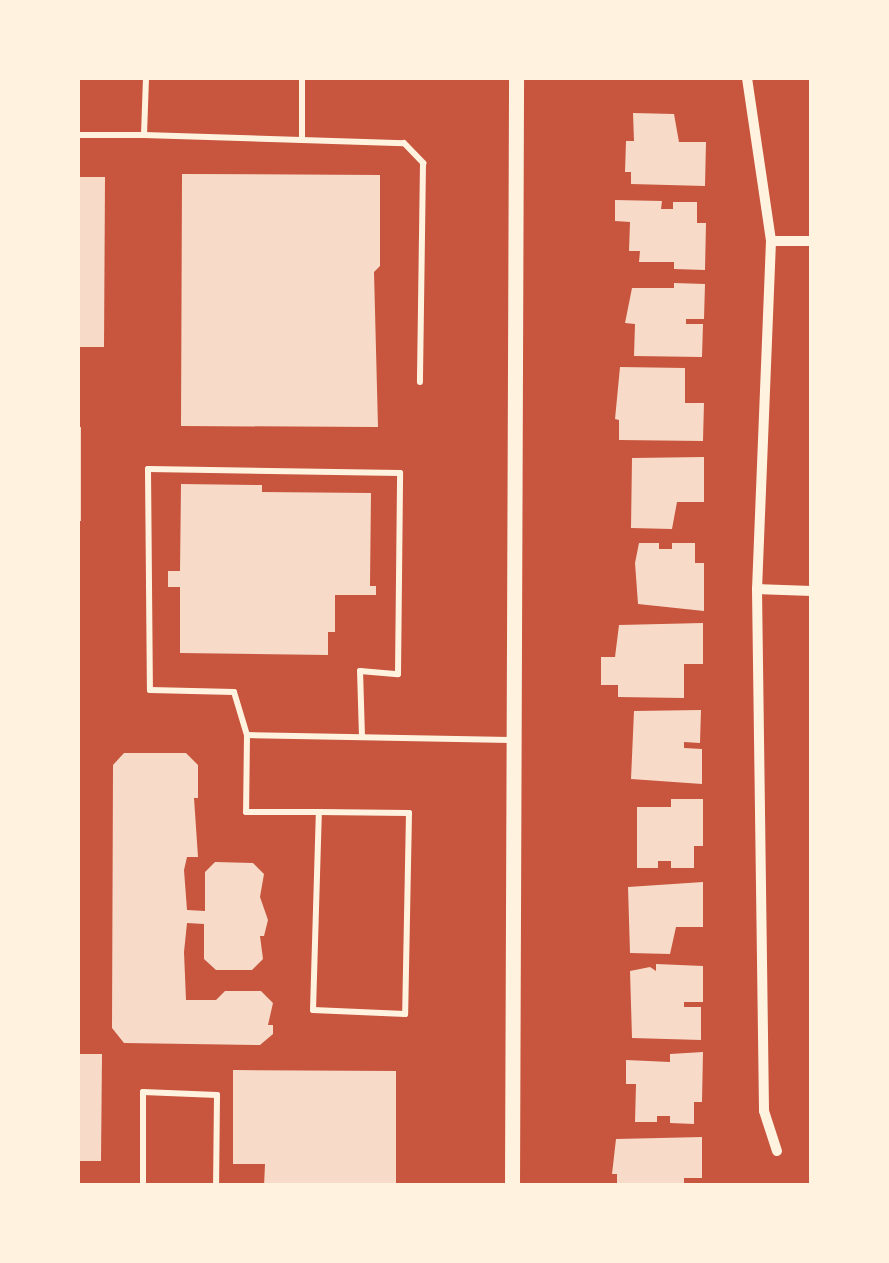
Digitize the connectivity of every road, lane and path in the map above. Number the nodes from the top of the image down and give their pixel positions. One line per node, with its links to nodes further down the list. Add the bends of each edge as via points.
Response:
1 (146, 78): 6 (lane)
2 (302, 78): 7 (lane)
3 (516, 78): 15 (street)
4 (747, 78): 8 (street)
5 (78, 135): 6 (lane)
6 (144, 135): 7 (lane)
7 (302, 140): 10 (lane, via 404,142 423,162)
8 (771, 240): 9 (street); 11 (street)
9 (812, 241)
10 (420, 382)
11 (757, 589): 12 (street); 17 (street, via 764,1111)
12 (812, 590)
13 (248, 735): 14 (lane); 14 (lane, via 234,692 150,690 148,468 400,473 398,674 360,671); 16 (lane, via 246,812)
14 (362, 737): 15 (lane)
15 (514, 740): 20 (street)
16 (319, 812): 16 (lane, via 409,813 405,1014 313,1010)
17 (777, 1151)
18 (142, 1186): 19 (lane, via 143,1092 217,1096)
19 (216, 1186)
20 (512, 1186)

